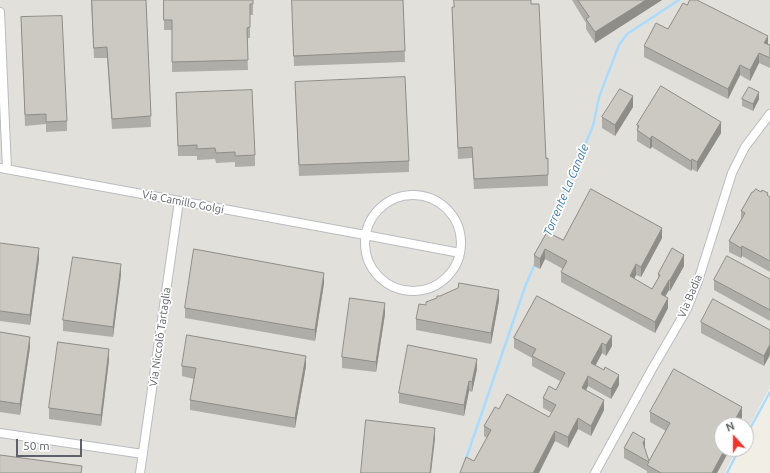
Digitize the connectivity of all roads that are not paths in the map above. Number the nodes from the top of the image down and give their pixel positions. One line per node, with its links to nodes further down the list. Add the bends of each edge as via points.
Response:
1 (0, 12): 3 (street)
2 (770, 114): 10 (street, Via Badia, via 745,146 732,174 687,309)
3 (4, 168): 4 (street, Via Camillo Golgi)
4 (179, 201): 5 (street, Via Camillo Golgi); 8 (street, Via Niccolò Tartaglia)
5 (365, 235): 6 (street, Via Camillo Golgi); 6 (street, via 365,251 371,267 381,280 395,288 412,291 428,289 443,281 454,269); 6 (street, via 370,220 380,208 392,200 407,195 422,196 437,201 449,210 457,223 461,238)
6 (460, 253)
7 (0, 433): 8 (street)
8 (143, 454): 9 (street, Via Niccolò Tartaglia)
9 (140, 473)
10 (595, 473)

